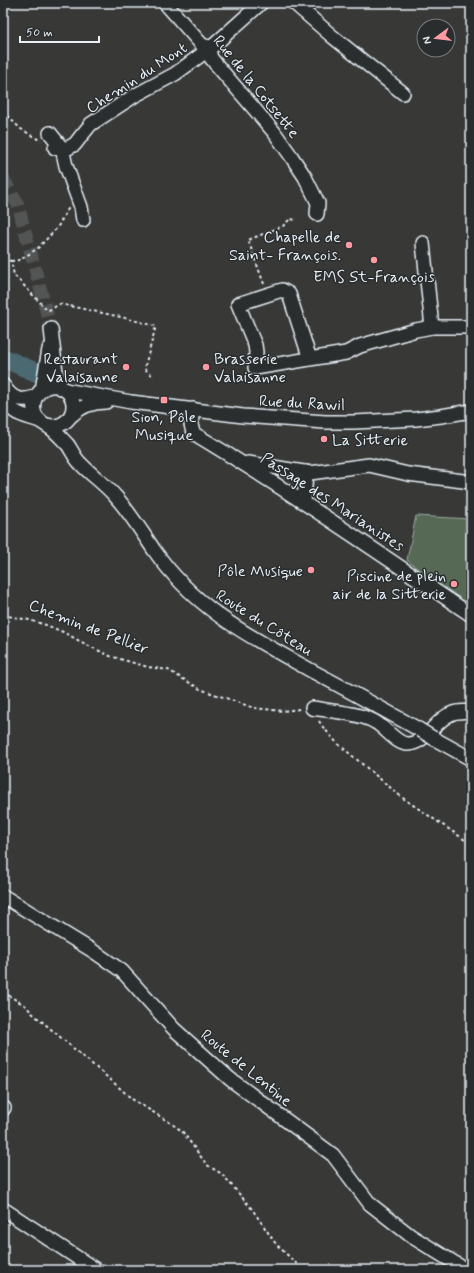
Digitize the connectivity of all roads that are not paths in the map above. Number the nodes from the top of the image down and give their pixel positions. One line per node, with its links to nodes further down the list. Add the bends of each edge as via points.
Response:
1 (165, 3): 4 (street, Rue de la Cotsette, via 202,45)
2 (261, 3): 4 (street, Chemin du Mont, via 213,46)
3 (294, 3): 5 (street)
4 (208, 47): 7 (street, Chemin du Mont, via 175,74 134,96 91,124 75,144 68,148); 8 (street, Rue de la Cotsette, via 215,63 274,132 295,161 315,196)
5 (403, 93)
6 (50, 133): 7 (street)
7 (59, 148): 9 (street, via 81,207)
8 (318, 214)
9 (83, 220)
10 (423, 243): 11 (street)
11 (432, 327): 12 (street); 13 (street, via 360,346 346,353)
12 (471, 327)
13 (310, 359): 13 (street, via 289,294 282,290 238,304 255,346 255,368)
14 (3, 385): 16 (street, via 15,398 27,399)
15 (63, 389): 16 (street, via 51,386); 16 (street, via 56,372 51,333); 18 (street, Rue du Rawil); 21 (street, via 73,402)
16 (39, 393): 22 (street, via 33,404 35,415)
17 (3, 396): 22 (street, via 16,413)
18 (131, 402): 19 (street, Rue du Rawil); 21 (street, Rue du Rawil, via 93,403 81,407)
19 (193, 409): 20 (street, Rue du Rawil, via 325,422 416,419); 24 (street, Passage des Marianistes, via 193,433)
20 (471, 411)
21 (69, 418): 22 (street, via 64,423 54,426); 23 (street)
22 (43, 423): 23 (street, Route du Côteau)
23 (67, 445): 31 (street, Route du Côteau, bridge, via 80,463 106,486 129,513 162,562 209,609 243,633)
24 (241, 462): 25 (street); 27 (street, Passage des Marianistes)
25 (306, 472): 26 (street, via 369,465 408,474); 27 (street)
26 (471, 482)
27 (304, 502): 28 (street, Passage des Marianistes)
28 (471, 615)
29 (312, 708): 30 (street, via 366,718 402,743 408,744 417,742 452,713)
30 (471, 711)
31 (471, 758)
32 (3, 896): 35 (street, Route de Lentine, via 122,971 174,1029 230,1079 333,1156 370,1204 411,1236)
33 (3, 1209): 34 (street)
34 (96, 1270)
35 (466, 1270)

